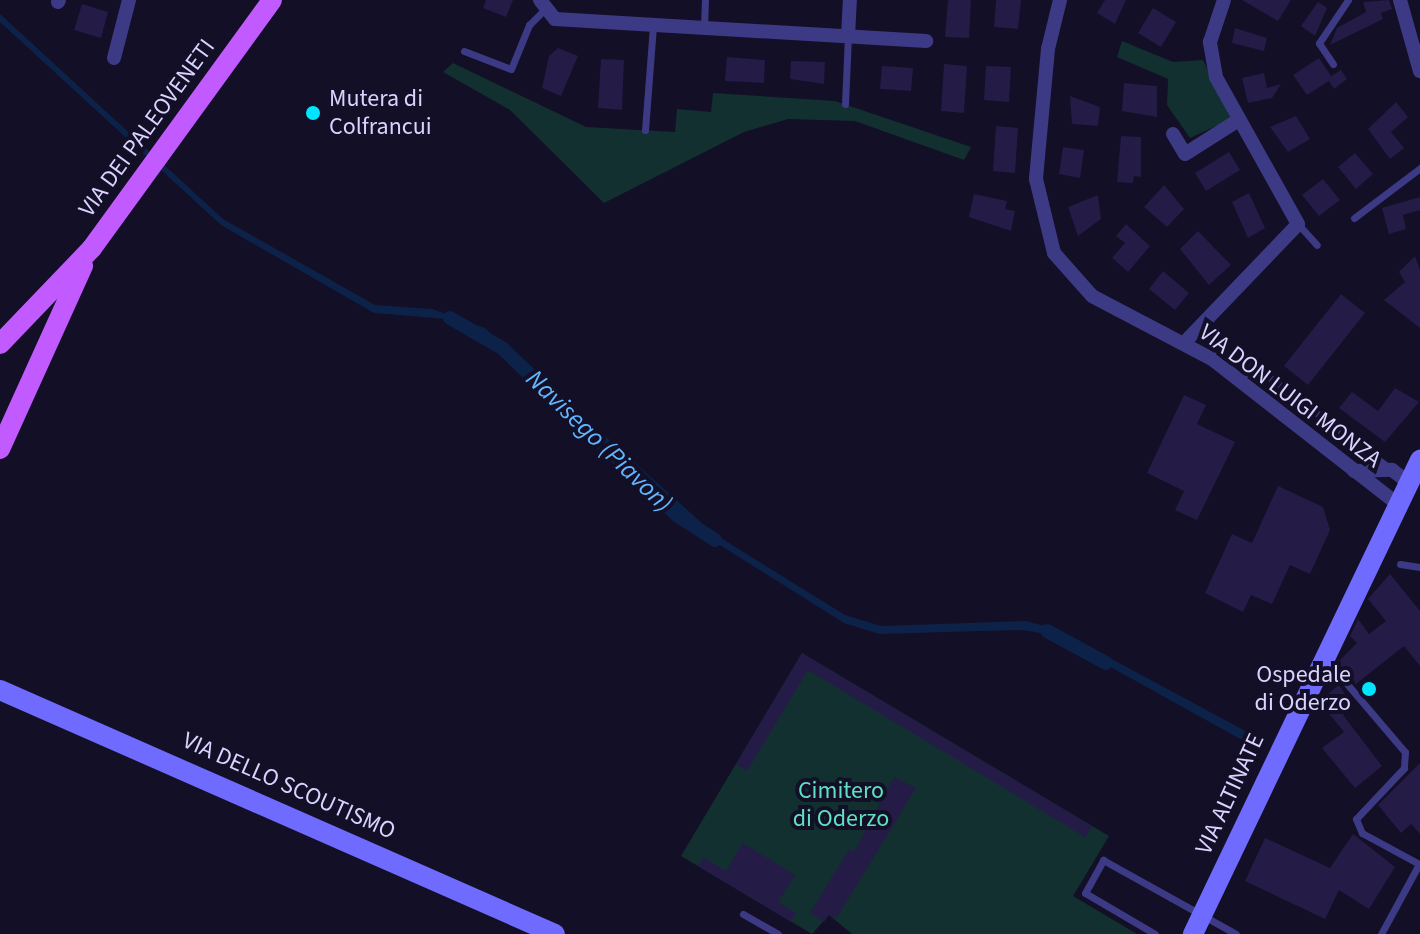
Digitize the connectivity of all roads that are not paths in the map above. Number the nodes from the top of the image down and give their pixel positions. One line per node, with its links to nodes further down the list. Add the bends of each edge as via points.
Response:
1 (129, 0): 15 (street)
2 (272, 0): 26 (main road, VIA DEI PALEOVENETI)
3 (705, 0): 11 (lane)
4 (850, 0): 12 (street)
5 (1060, 0): 27 (street, VIA DON LUIGI MONZA, via 1048,49 1036,179 1046,233 1065,270 1092,296)
6 (1224, 0): 19 (street, via 1213,25 1212,62)
7 (1348, 0): 16 (lane, via 1319,43)
8 (1400, 0): 17 (street)
9 (542, 6): 10 (street, via 555,19); 14 (lane, via 511,69)
10 (653, 25): 11 (street); 20 (lane)
11 (704, 28): 12 (street)
12 (848, 36): 13 (street); 18 (lane)
13 (926, 41)
14 (464, 51)
15 (114, 58)
16 (1333, 64)
17 (1420, 71)
18 (845, 104)
19 (1237, 121): 21 (street, via 1185,154); 24 (street)
20 (645, 130)
21 (1173, 134)
22 (1420, 168): 23 (lane)
23 (1354, 218)
24 (1298, 224): 25 (lane); 27 (street)
25 (1317, 245)
26 (92, 248): 28 (main road, VIA DEI PALEOVENETI); 30 (main road, VIA DEI PALEOVENETI)
27 (1185, 342): 29 (street, VIA DON LUIGI MONZA)
28 (0, 344)
29 (1241, 381): 32 (street, VIA DON LUIGI MONZA); 33 (lane, via 1253,365)
30 (0, 449)
31 (1420, 460): 33 (street, VIA ALTINATE)
32 (1353, 471): 33 (street); 34 (street, VIA DON LUIGI MONZA)
33 (1401, 476): 34 (street, VIA ALTINATE)
34 (1399, 505): 41 (street, VIA ALTINATE)
35 (1400, 564): 36 (lane)
36 (1420, 567)
37 (1336, 671): 39 (lane, via 1405,752 1404,768 1358,811 1357,827)
38 (0, 690): 42 (street, VIA DELLO SCOUTISMO)
39 (1419, 864): 46 (lane)
40 (743, 914): 43 (lane)
41 (1197, 925): 44 (lane, via 1103,860 1085,893); 45 (lane)
42 (555, 934)
43 (778, 934)
44 (1155, 934)
45 (1236, 934)
46 (1381, 934)

